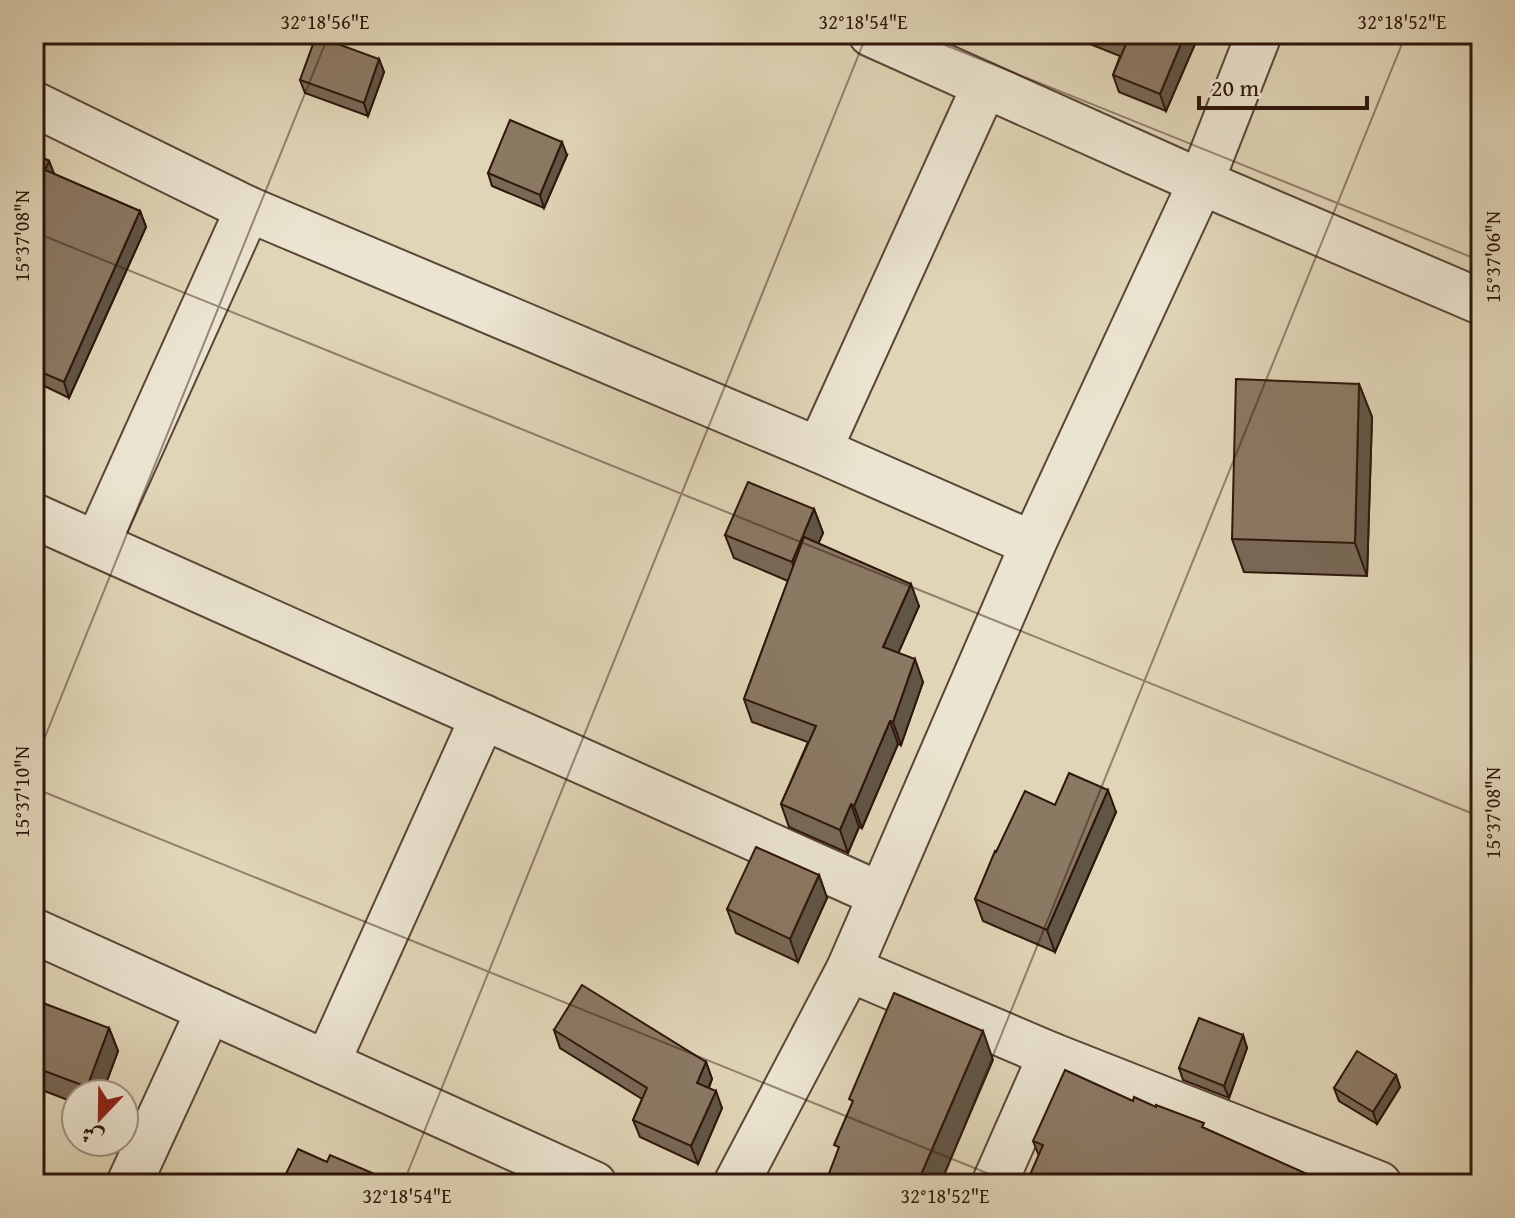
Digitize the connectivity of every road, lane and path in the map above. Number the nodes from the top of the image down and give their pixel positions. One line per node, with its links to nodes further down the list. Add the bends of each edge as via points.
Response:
1 (871, 34): 3 (street)
2 (1259, 34): 5 (street)
3 (985, 85): 5 (street); 8 (street)
4 (34, 104): 6 (street)
5 (1201, 182): 7 (street); 11 (street)
6 (248, 209): 8 (street); 10 (street)
7 (1481, 302)
8 (819, 450): 11 (street)
9 (34, 516): 10 (street)
10 (97, 544): 12 (street)
11 (1033, 544): 13 (street)
12 (483, 717): 13 (street); 18 (street)
13 (881, 895): 15 (street)
14 (34, 931): 16 (street)
15 (849, 969): 17 (street); 21 (street)
16 (209, 1010): 18 (street); 19 (street)
17 (1051, 1055): 22 (street); 23 (street)
18 (327, 1063): 20 (street)
19 (129, 1184)
20 (594, 1184)
21 (736, 1184)
22 (994, 1184)
23 (1379, 1184)

